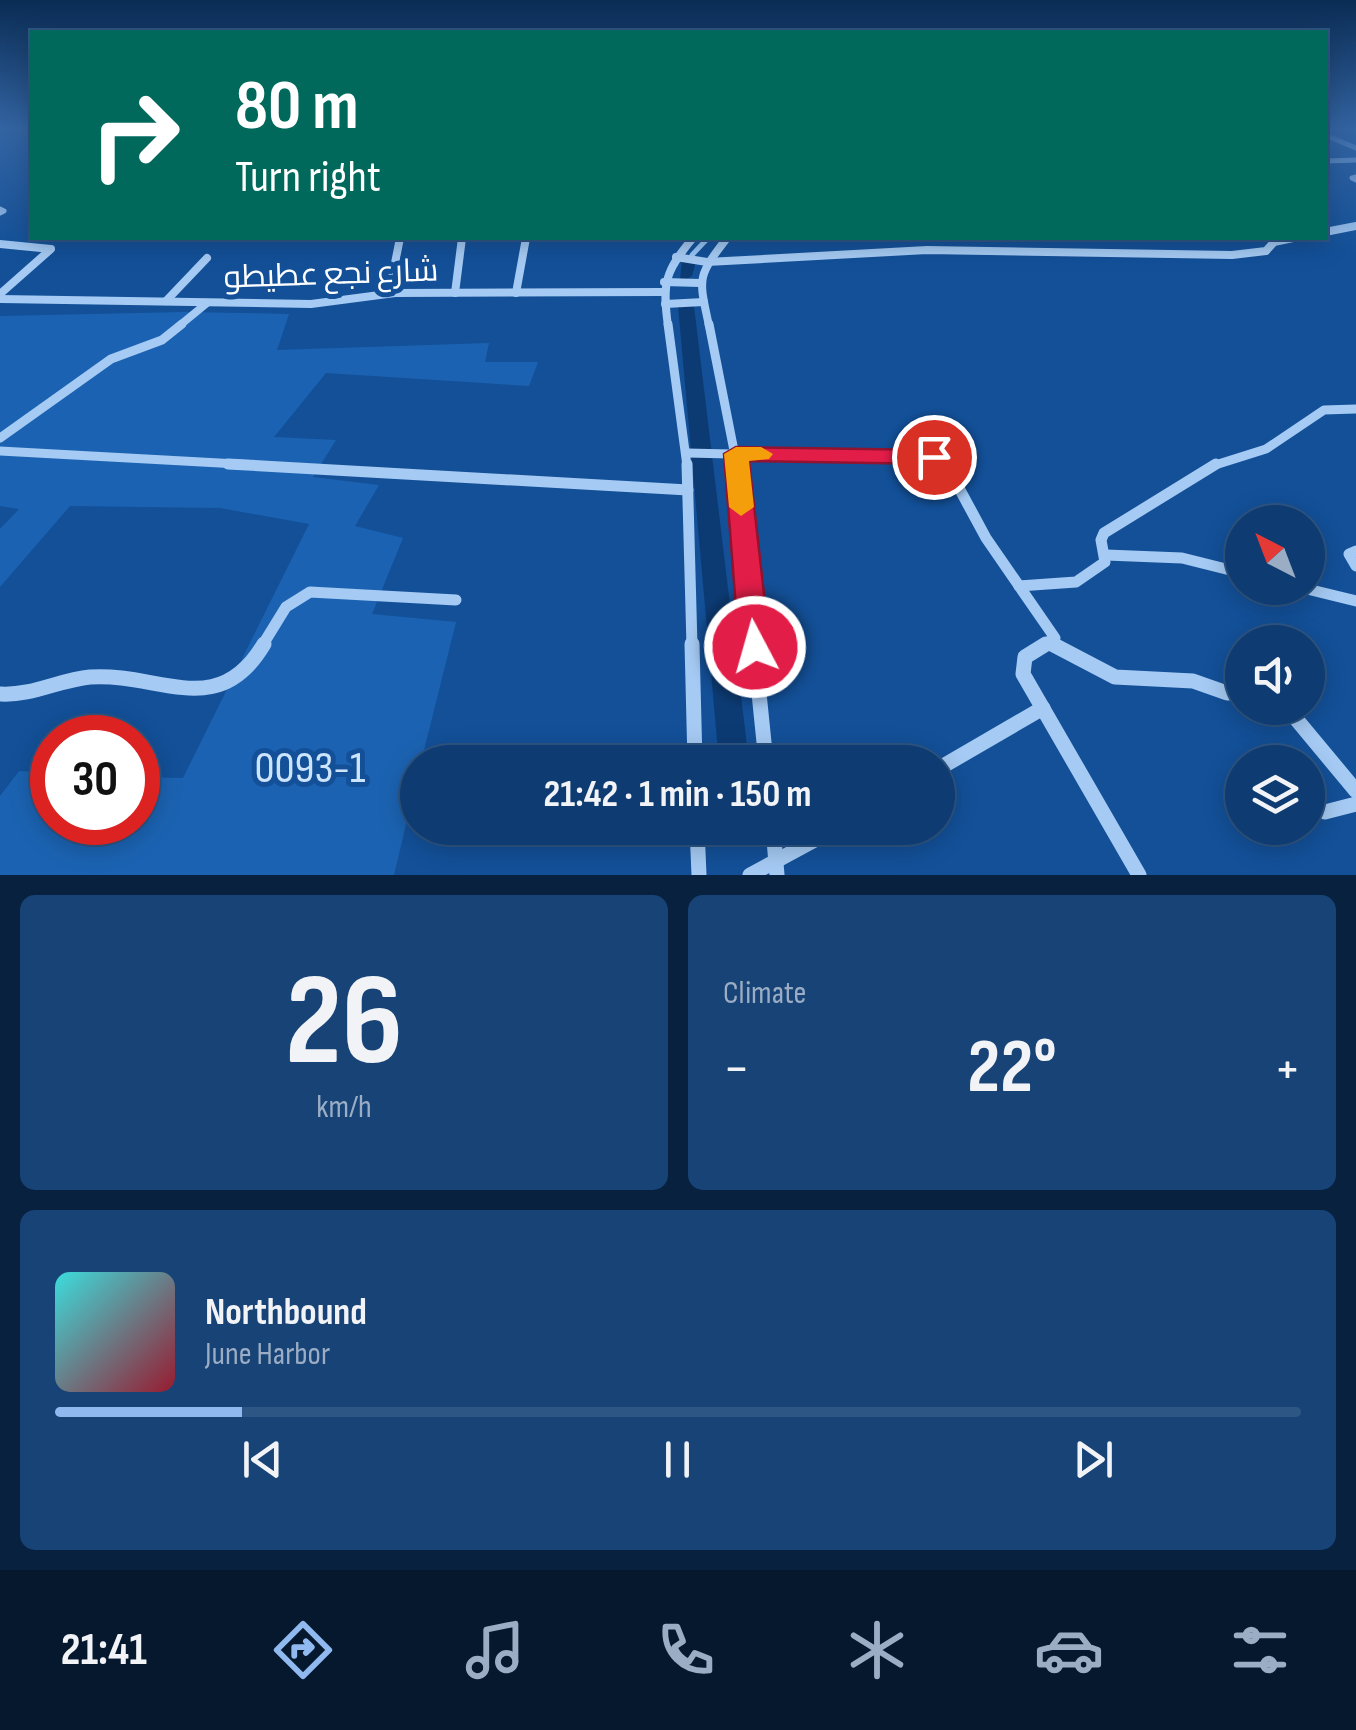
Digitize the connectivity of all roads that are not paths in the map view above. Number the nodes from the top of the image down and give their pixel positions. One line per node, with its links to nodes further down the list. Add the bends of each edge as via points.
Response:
1 (1356, 226): 2 (street)
2 (1328, 231)
3 (44, 240): 12 (street)
4 (400, 240): 21 (street)
5 (462, 240): 19 (street)
6 (526, 240): 20 (street)
7 (691, 240): 14 (street)
8 (725, 240): 16 (street)
9 (999, 240): 13 (street)
10 (1284, 240): 13 (street, via 1266,251 1232,255)
11 (0, 244): 12 (street)
12 (36, 246): 22 (street, via 51,249)
13 (1006, 250): 16 (street)
14 (676, 256): 16 (street); 18 (street)
15 (207, 258): 23 (street)
16 (707, 262): 17 (street)
17 (700, 283): 18 (street); 25 (street)
18 (664, 292): 20 (street, شارع نجع عطيطو); 25 (street); 29 (street)
19 (454, 293): 20 (street, شارع نجع عطيطو); 21 (street, شارع نجع عطيطو)
20 (516, 293)
21 (389, 294): 24 (street, شارع نجع عطيطو, via 311,304)
22 (0, 296): 23 (street, شارع نجع عطيطو)
23 (166, 301): 24 (street, شارع نجع عطيطو)
24 (208, 302): 27 (street, via 162,340 111,360)
25 (704, 302): 30 (street)
26 (1356, 408): 33 (street, via 1324,410 1266,449 1217,463 1101,535)
27 (0, 438)
28 (0, 451): 31 (street)
29 (687, 452): 30 (street); 31 (street)
30 (736, 454): 36 (street, via 943,459); 46 (street)
31 (688, 490): 45 (street)
32 (1356, 552): 34 (street, via 1349,554)
33 (1106, 555): 35 (street); 36 (street, via 1076,582)
34 (1356, 566)
35 (1225, 568)
36 (1019, 586): 40 (street, via 1055,638)
37 (1325, 593): 39 (street)
38 (456, 600): 42 (street, via 310,592 292,600 245,671 225,683 184,687 93,677 39,692)
39 (1356, 601)
40 (1052, 643): 41 (street, via 1114,676 1193,681); 43 (street, via 1021,667)
41 (1225, 692)
42 (0, 694)
43 (1043, 708): 47 (street); 56 (street)
44 (1301, 725): 48 (street)
45 (696, 745)
46 (764, 745)
47 (955, 759)
48 (1356, 790)
49 (1356, 804): 50 (street)
50 (1325, 812)
51 (697, 845): 54 (street)
52 (812, 845): 53 (street)
53 (776, 869): 55 (street)
54 (698, 875)
55 (750, 875)
56 (1139, 875)

